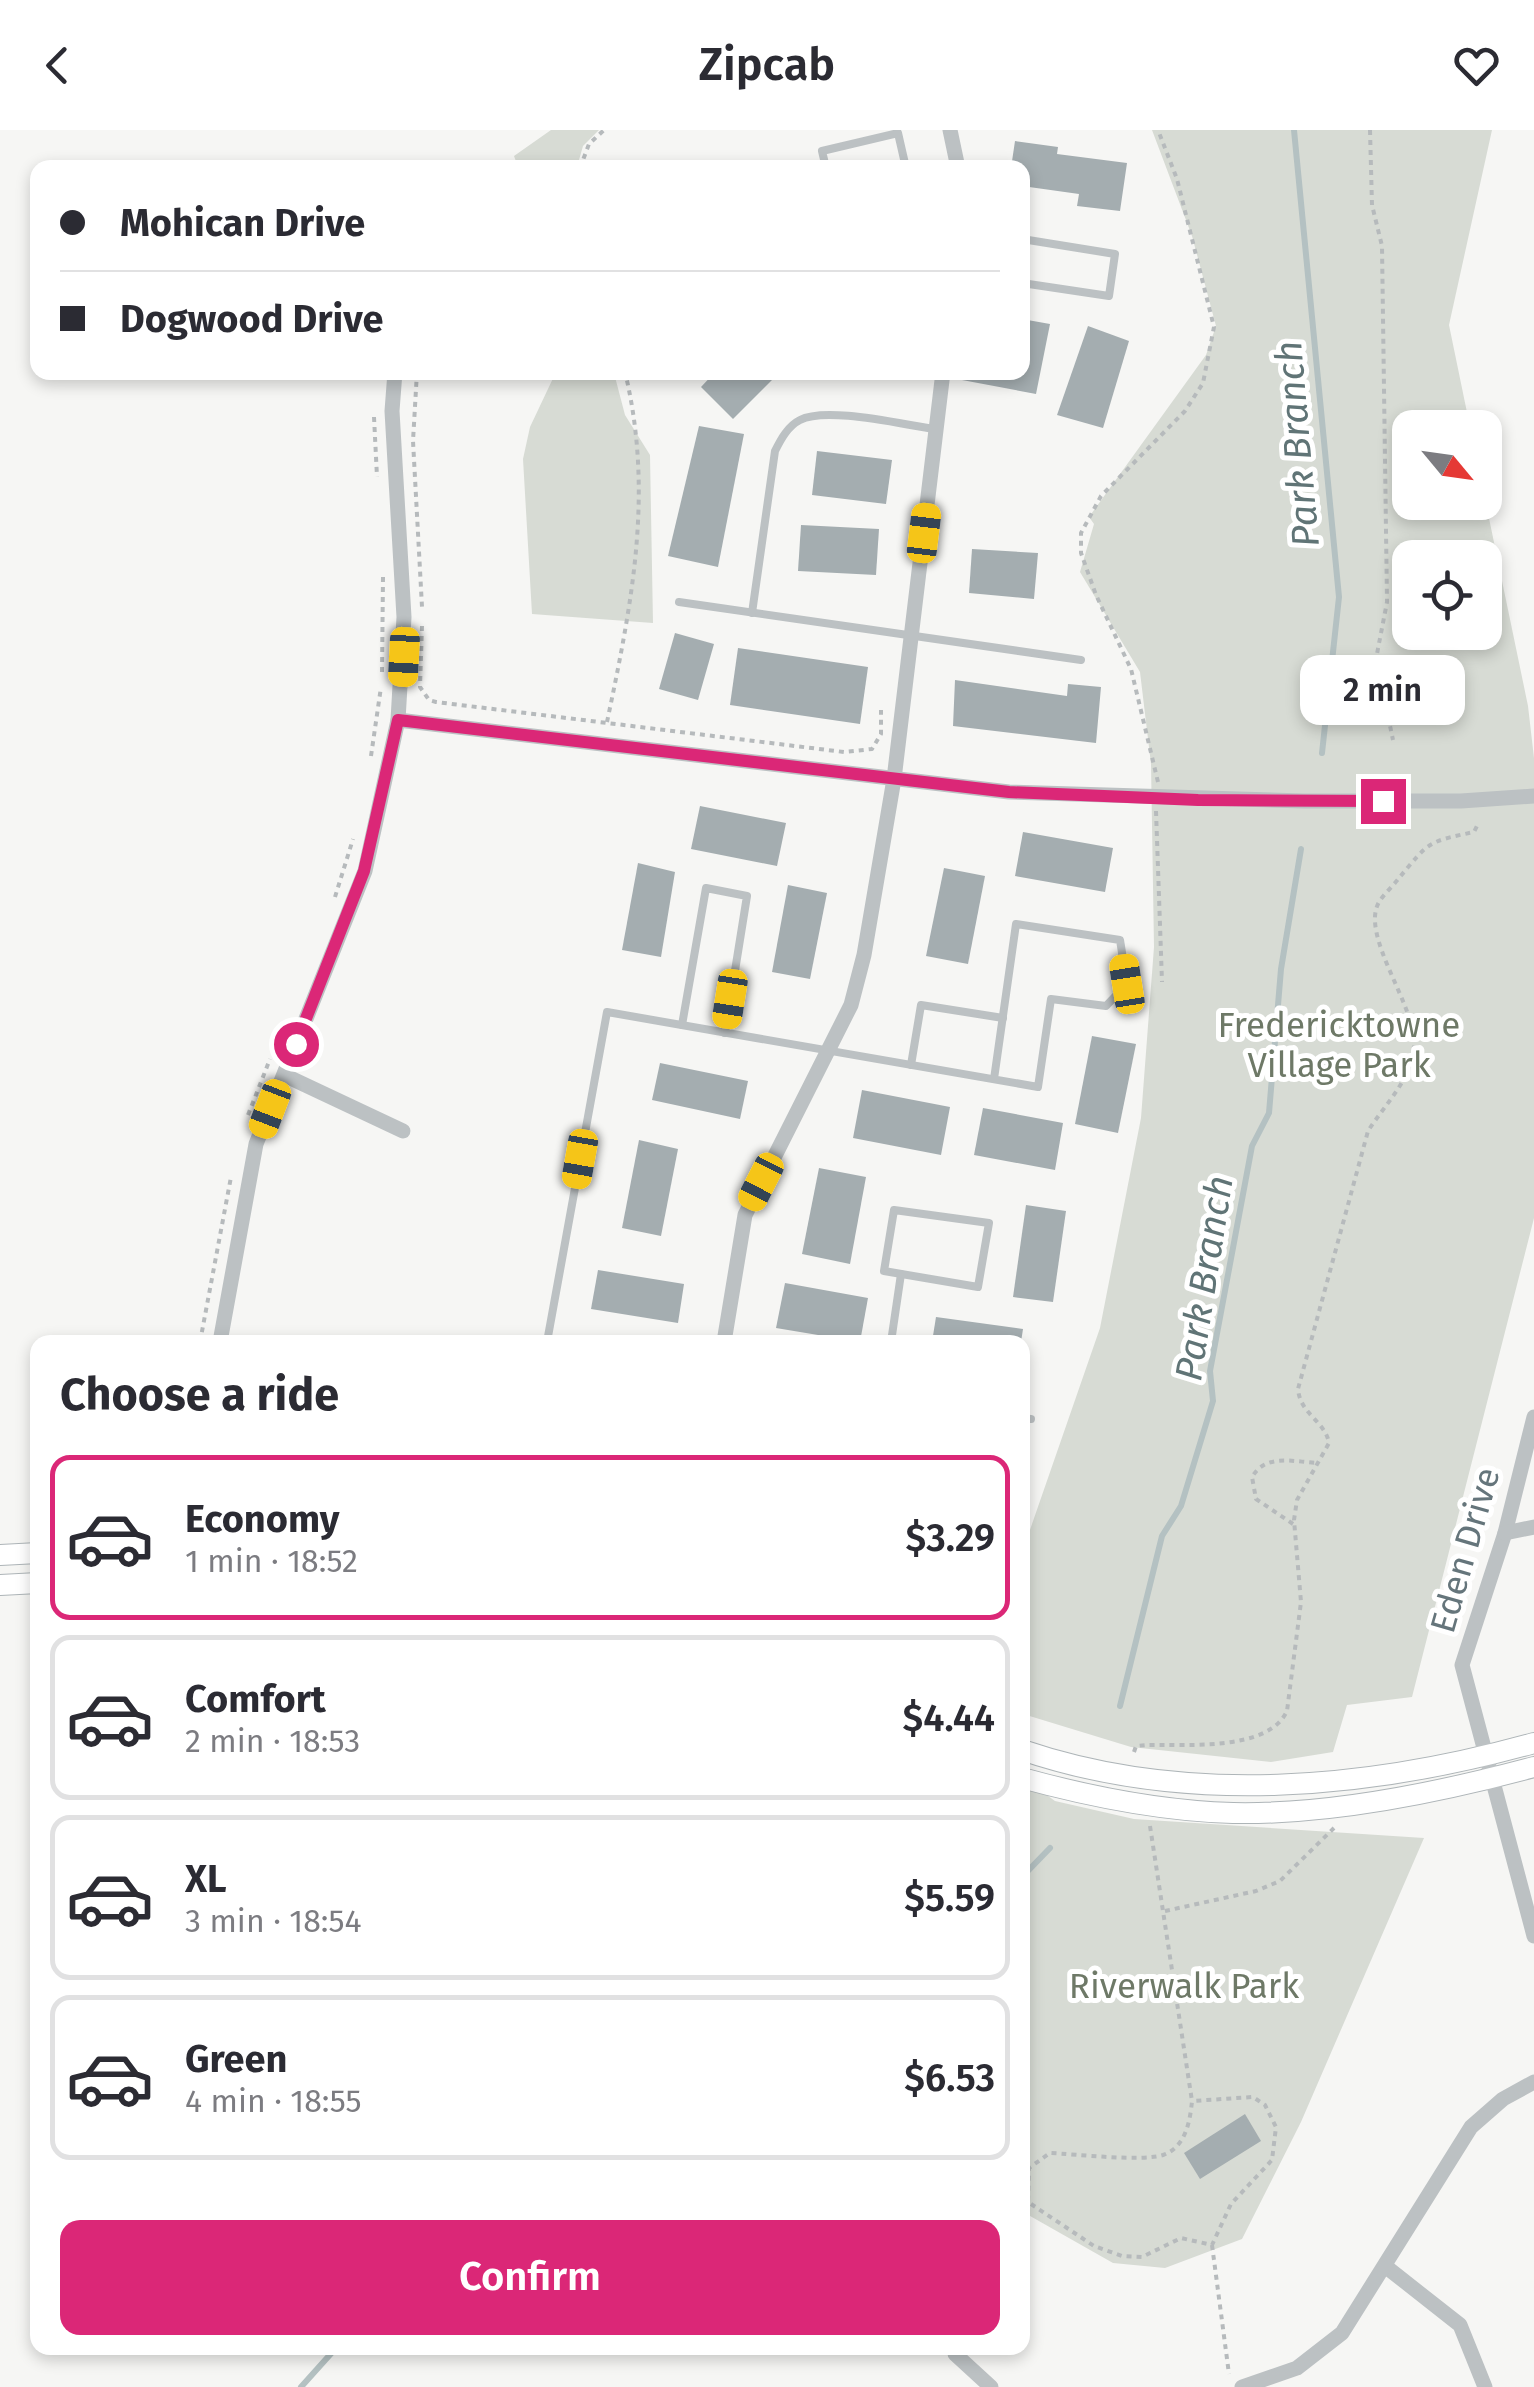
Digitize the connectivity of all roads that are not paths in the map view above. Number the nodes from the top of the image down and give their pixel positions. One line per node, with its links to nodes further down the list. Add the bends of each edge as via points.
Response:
1 (950, 130): 4 (street)
2 (824, 160): 3 (lane, via 822,150 898,133)
3 (904, 160)
4 (956, 160)
5 (1030, 240): 6 (lane, via 1115,254 1109,296)
6 (1030, 284)
7 (394, 380): 14 (street, via 404,617)
8 (942, 380): 9 (street)
9 (936, 429): 11 (lane, via 822,414 784,434); 12 (street)
10 (679, 602): 11 (lane)
11 (752, 613): 12 (lane)
12 (912, 637): 13 (lane); 15 (street)
13 (1081, 660)
14 (398, 720): 15 (street); 22 (street, via 364,871)
15 (894, 779): 16 (street, via 1158,798); 20 (street, via 864,955)
16 (1534, 796)
17 (1003, 1018): 21 (lane, via 921,1005); 23 (lane); 23 (lane, via 1016,924 1120,940 1127,984 1106,1006 1051,1000 1038,1087)
18 (682, 1026): 19 (lane); 19 (lane, via 706,888 747,896); 27 (lane, via 607,1012)
19 (725, 1033): 20 (lane)
20 (828, 1052): 21 (lane); 28 (street, via 744,1214)
21 (911, 1065): 23 (lane)
22 (284, 1075): 24 (street); 26 (street, via 256,1144)
23 (994, 1079)
24 (404, 1131)
25 (902, 1274): 25 (lane, via 884,1271 894,1210 988,1223 978,1287); 29 (lane)
26 (221, 1335)
27 (549, 1335)
28 (725, 1335)
29 (892, 1335)
30 (1534, 1418): 32 (street, Eden Drive)
31 (1534, 1527): 32 (street)
32 (1505, 1533): 39 (street, Eden Drive, via 1462,1666)
33 (30, 1553): 34 (main road)
34 (0, 1555)
35 (30, 1584): 36 (main road)
36 (0, 1585)
37 (1534, 1743): 39 (main road)
38 (1030, 1753): 39 (main road, via 1149,1779 1296,1787)
39 (1486, 1756): 41 (street, Eden Drive)
40 (1534, 1767): 41 (main road)
41 (1491, 1778): 42 (main road, via 1314,1810 1232,1813 1098,1798); 43 (street, Eden Drive)
42 (1030, 1780)
43 (1534, 1936)
44 (1534, 2082): 45 (street, via 1471,2128)
45 (1385, 2266): 48 (street, via 1342,2333 1297,2368); 49 (street, via 1460,2324)
46 (956, 2355): 47 (street)
47 (992, 2387)
48 (1242, 2387)
49 (1485, 2387)

